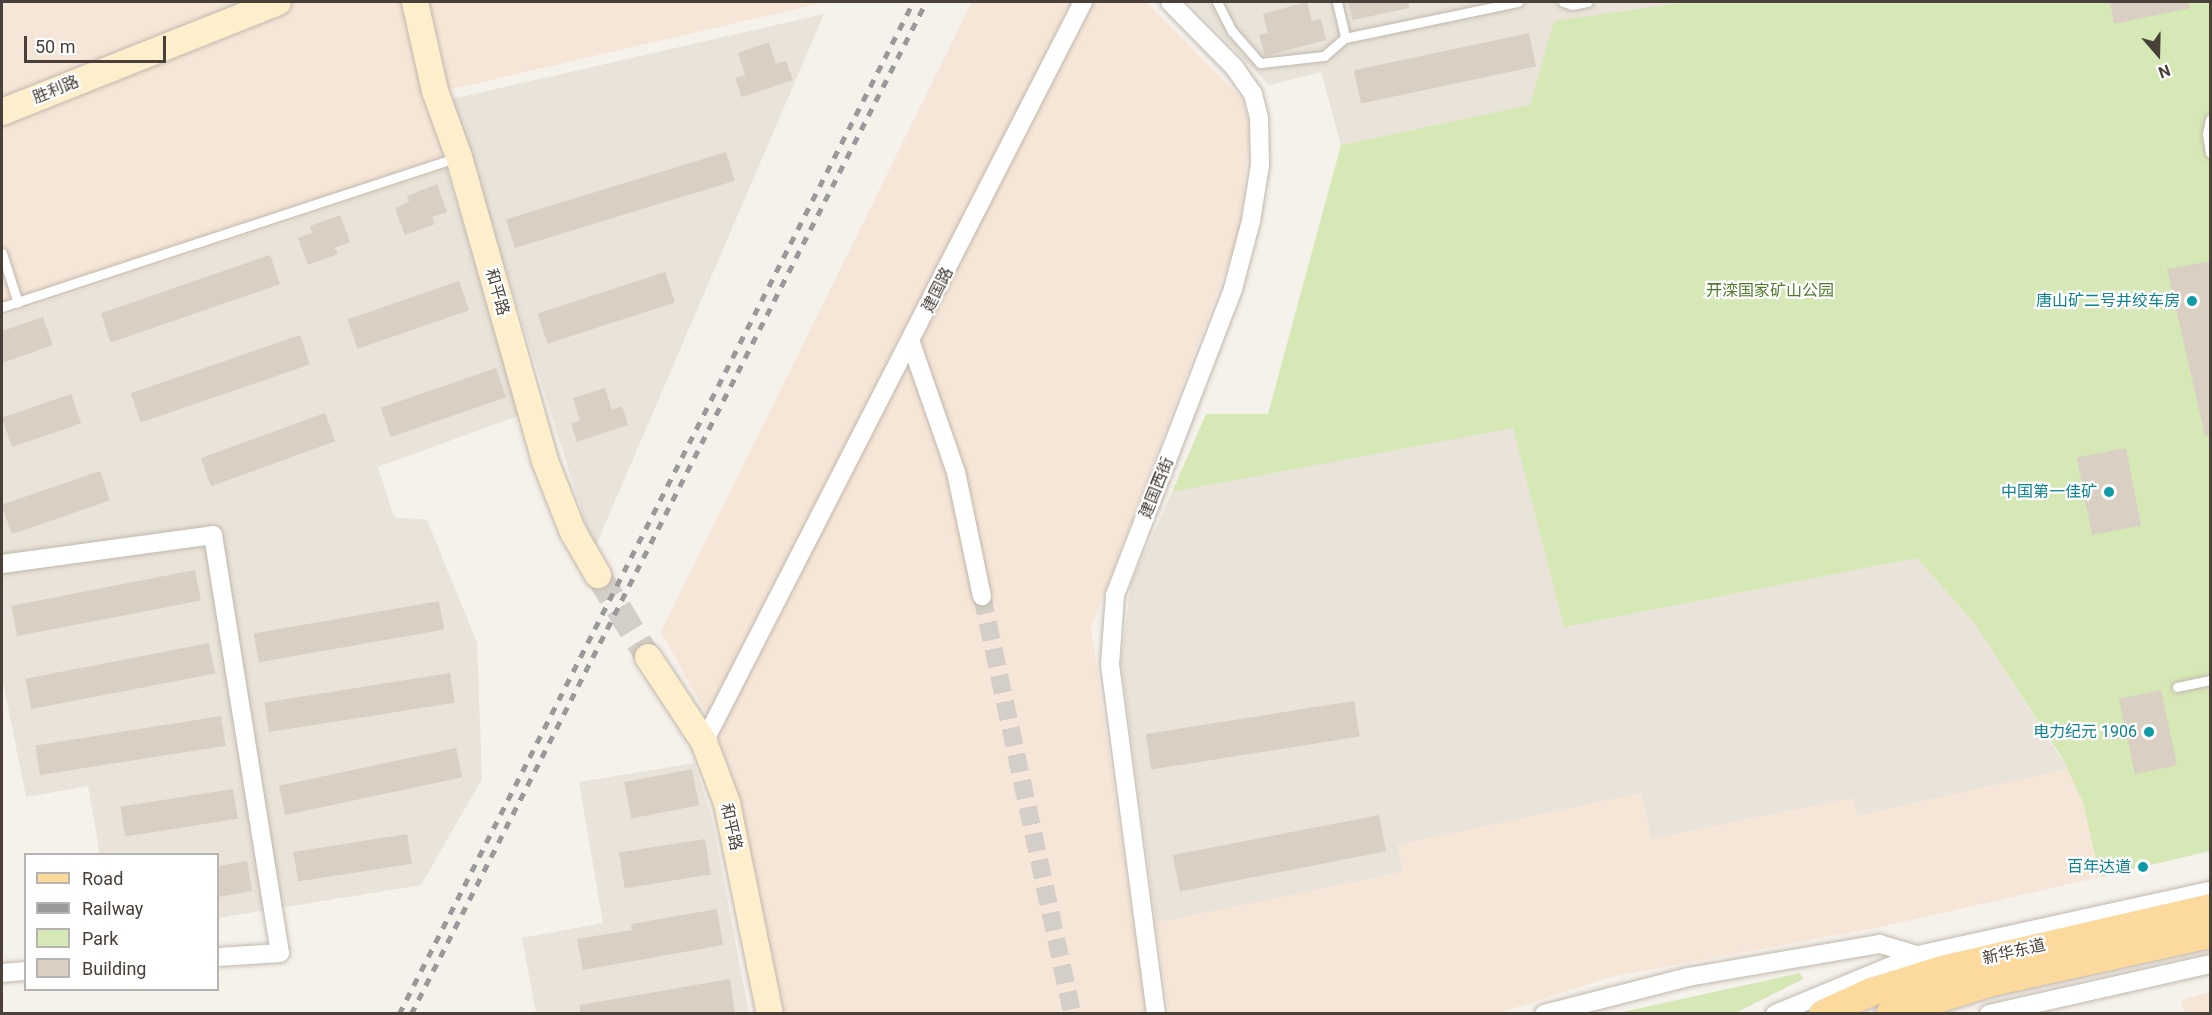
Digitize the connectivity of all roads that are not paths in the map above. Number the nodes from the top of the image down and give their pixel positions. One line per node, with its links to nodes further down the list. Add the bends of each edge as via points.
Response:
1 (279, 2): 11 (street, 胜利路)
2 (415, 2): 14 (street, 和平路, via 435,91)
3 (1083, 2): 18 (street, 建国路)
4 (1170, 2): 36 (street, 建国西街, via 1234,67 1253,94 1259,118 1260,165 1251,221 1233,289 1115,595 1110,665)
5 (1217, 2): 10 (lane, via 1232,31 1260,63 1324,56)
6 (1338, 2): 10 (lane)
7 (1518, 2): 10 (lane)
8 (1563, 2): 9 (lane)
9 (1588, 2)
10 (1345, 38)
11 (2, 112)
12 (2211, 120): 13 (lane, via 2207,134)
13 (2211, 153)
14 (459, 157): 16 (lane); 20 (street, 和平路, via 546,461 573,532)
15 (2, 254): 16 (lane)
16 (18, 303): 17 (lane)
17 (2, 308)
18 (911, 343): 21 (street, via 956,472); 25 (street, 建国路)
19 (2, 564): 30 (street, via 213,535 280,953)
20 (598, 575)
21 (982, 596)
22 (648, 657): 25 (street, 和平路)
23 (2211, 680): 24 (lane)
24 (2177, 687)
25 (704, 742): 35 (street, 和平路, via 727,803)
26 (2211, 891): 29 (street)
27 (2211, 908): 32 (main road, 新华东道)
28 (2211, 934): 40 (main road, 新华东道, via 1992,982)
29 (1918, 955): 32 (street); 37 (street, via 1880,944 1688,977); 38 (street)
30 (219, 957)
31 (2211, 964): 41 (street)
32 (1942, 970): 39 (main road, 新华东道, via 1871,992)
33 (24, 971): 34 (street)
34 (2, 972)
35 (770, 1014)
36 (1156, 1014)
37 (1544, 1014)
38 (1775, 1014)
39 (1823, 1014)
40 (1890, 1014)
41 (1989, 1014)

